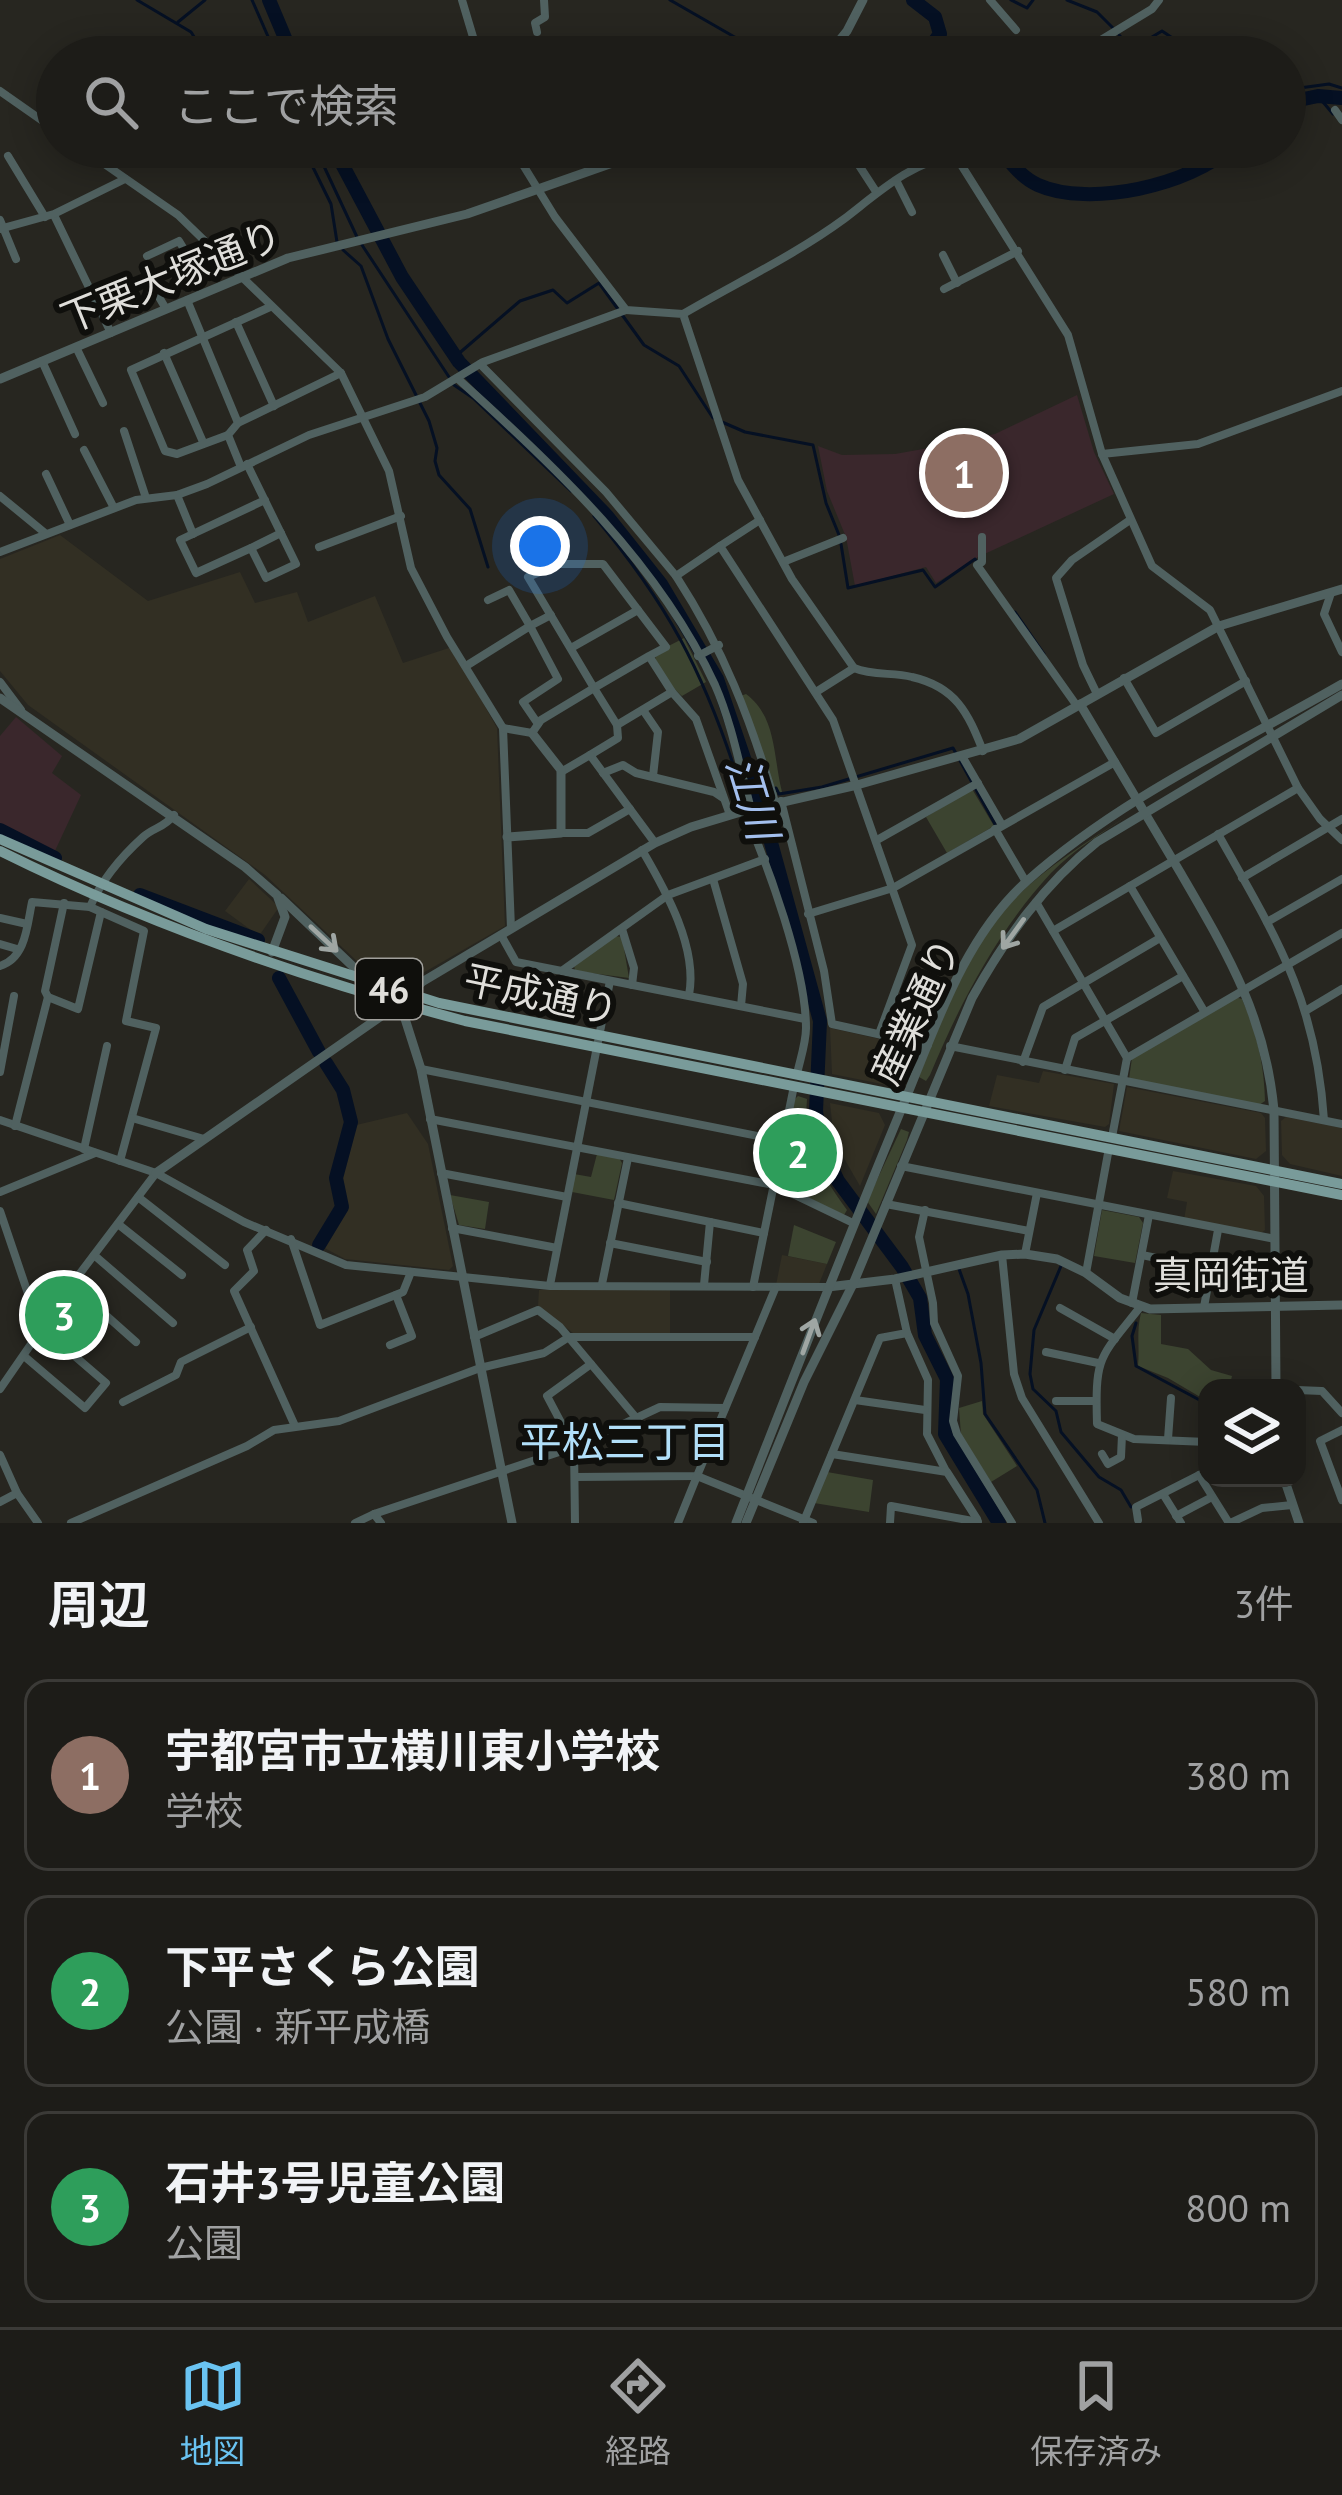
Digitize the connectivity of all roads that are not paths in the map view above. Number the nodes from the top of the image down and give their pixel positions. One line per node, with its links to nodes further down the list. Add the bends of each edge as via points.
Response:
1 (462, 0): 8 (street)
2 (544, 0): 7 (street)
3 (863, 0): 9 (street)
4 (990, 0): 6 (street)
5 (1159, 0): 10 (street)
6 (1016, 30)
7 (537, 32)
8 (473, 36)
9 (843, 36)
10 (1107, 36)
11 (0, 91): 13 (street)
12 (1335, 110): 14 (street)
13 (36, 116)
14 (1342, 120)
15 (8, 156): 27 (street)
16 (110, 168): 22 (street)
17 (526, 168): 24 (street)
18 (599, 168): 24 (street)
19 (861, 168): 25 (street)
20 (922, 168): 23 (street)
21 (968, 168): 30 (street)
22 (125, 179): 27 (street); 29 (street)
23 (896, 180): 25 (street); 26 (street)
24 (540, 189): 37 (street, 下栗大塚通り); 43 (street)
25 (875, 190): 44 (street, via 843,219)
26 (912, 212)
27 (50, 216): 28 (street); 46 (street)
28 (1, 226): 34 (street)
29 (214, 248): 33 (street); 37 (street)
30 (1018, 251): 38 (street); 65 (street, via 1068,335)
31 (944, 255): 38 (street)
32 (147, 256): 33 (street, via 179,241)
33 (190, 259): 35 (street)
34 (16, 260)
35 (177, 266)
36 (145, 273): 42 (street)
37 (244, 275): 40 (street, 下栗大塚通り); 41 (street)
38 (957, 283): 39 (street)
39 (944, 289)
40 (187, 300): 42 (street, 下栗大塚通り); 47 (street)
41 (271, 307): 45 (street); 52 (street)
42 (166, 309): 46 (street, 下栗大塚通り)
43 (626, 310): 44 (street); 51 (street)
44 (683, 314): 74 (street, via 738,480)
45 (236, 322): 47 (street); 57 (street)
46 (111, 332): 48 (street, 下栗大塚通り)
47 (202, 336): 49 (street); 59 (street)
48 (76, 347): 50 (street, 下栗大塚通り); 56 (street)
49 (164, 353): 63 (street); 63 (street, via 130,370 165,451)
50 (42, 361): 54 (street, 下栗大塚通り); 61 (street)
51 (480, 364): 53 (street); 87 (street)
52 (341, 373): 57 (street); 58 (street)
53 (458, 377): 58 (street); 98 (street, via 602,518 666,598)
54 (0, 379)
55 (1341, 391): 65 (street, via 1198,444)
56 (103, 403)
57 (274, 406): 59 (street)
58 (365, 419): 66 (street); 73 (street)
59 (238, 423): 62 (street)
60 (124, 431): 70 (street)
61 (75, 434)
62 (228, 435): 63 (street); 66 (street)
63 (203, 442)
64 (84, 450): 72 (street)
65 (1102, 454): 75 (street)
66 (244, 466): 68 (street); 71 (street)
67 (46, 473): 76 (street)
68 (177, 495): 70 (street); 79 (street)
69 (0, 496): 78 (street)
70 (146, 498): 72 (street)
71 (265, 500): 77 (street); 79 (street)
72 (114, 508): 76 (street)
73 (401, 516): 83 (street); 99 (street, via 411,568)
74 (760, 520): 82 (street); 86 (street)
75 (1130, 520): 93 (street, via 1152,566); 108 (street, via 1056,578)
76 (70, 525): 78 (street)
77 (280, 532): 84 (street); 84 (street, via 296,564 266,578)
78 (46, 534): 85 (street)
79 (193, 534): 84 (street, via 180,540 196,573)
80 (982, 537): 111 (street, via 977,565)
81 (842, 538): 86 (street)
82 (720, 546): 87 (street); 107 (street)
83 (320, 547)
84 (251, 548)
85 (0, 552)
86 (783, 562): 100 (street)
87 (676, 576): 94 (street)
88 (1332, 593): 93 (street); 96 (street, via 1324,614)
89 (488, 600): 92 (street, via 509,590)
90 (638, 610): 91 (street, via 603,564 557,564 528,577); 95 (street); 97 (street, via 666,647)
91 (551, 615): 92 (street); 95 (street)
92 (530, 626): 99 (street); 116 (street, via 558,679 523,702)
93 (1219, 626): 101 (street); 102 (street)
94 (719, 645): 98 (street); 129 (street)
95 (571, 648): 105 (street)
96 (1342, 652)
97 (649, 656): 105 (street); 106 (street)
98 (698, 656): 132 (street, via 722,707)
99 (466, 666): 115 (street)
100 (854, 668): 107 (street); 118 (street, via 915,677 956,698)
101 (1124, 678): 102 (street, via 1156,734); 108 (street)
102 (1246, 681): 117 (street)
103 (0, 682): 113 (street)
104 (1342, 684): 117 (street, 産業通り)
105 (595, 688): 114 (street); 116 (street)
106 (672, 692): 112 (street); 128 (street, via 696,719)
107 (816, 692): 126 (street)
108 (1097, 694): 111 (street)
109 (1342, 695): 117 (street, 産業通り)
110 (0, 698): 113 (street)
111 (1078, 705): 118 (street); 121 (street)
112 (643, 710): 114 (street); 124 (street, via 658,732)
113 (22, 712): 133 (street)
114 (616, 725): 119 (street, via 618,738)
115 (503, 728): 116 (street); 140 (street)
116 (535, 728): 122 (street)
117 (1270, 731): 127 (street); 130 (street, 産業通り)
118 (982, 751): 120 (street)
119 (590, 755): 122 (street); 123 (street)
120 (962, 756): 125 (street); 126 (street)
121 (1115, 762): 130 (street); 136 (street)
122 (561, 772): 138 (street)
123 (603, 773): 124 (street, via 623,765); 131 (street)
124 (653, 776): 128 (street)
125 (978, 783): 136 (street); 142 (street)
126 (857, 785): 129 (street); 142 (street)
127 (1298, 788): 137 (street); 139 (street)
128 (724, 799): 134 (street)
129 (776, 802): 132 (street); 161 (street)
130 (1141, 806): 148 (street); 151 (street, 産業通り); 158 (street, 産業通り, via 1066,866)
131 (630, 809): 138 (street, via 588,833); 144 (street)
132 (749, 809): 134 (street); 147 (street)
133 (174, 815): 155 (street); 157 (street, via 147,832)
134 (730, 815): 144 (street)
135 (1342, 819): 137 (street)
136 (999, 827): 151 (street); 154 (street)
137 (1328, 827): 143 (street); 149 (street)
138 (561, 832): 140 (street)
139 (1217, 834): 148 (street); 149 (street)
140 (507, 837): 167 (street)
141 (0, 839): 157 (main road, 平成通り / 46)
142 (878, 840): 154 (street)
143 (1342, 840)
144 (656, 843): 145 (street)
145 (642, 850): 156 (street); 167 (street)
146 (0, 851): 157 (main road, 平成通り / 46)
147 (765, 859): 150 (street); 190 (street)
148 (1173, 861): 153 (street); 181 (street)
149 (1242, 878): 163 (street)
150 (713, 879): 156 (street); 187 (street, via 743,984)
151 (1025, 882): 194 (street, 産業通り, via 970,956)
152 (1339, 885): 163 (street)
153 (1130, 886): 166 (street); 169 (street)
154 (893, 888): 161 (street); 192 (street, via 912,945)
155 (277, 895): 172 (street, via 285,917); 179 (street, 46, one-way to 179)
156 (668, 895): 165 (street); 183 (street, via 692,976)
157 (95, 897): 159 (street); 160 (street); 172 (main road, 平成通り / 46)
158 (1036, 902): 166 (street); 196 (street, 産業通り, one-way to 196, via 991,963)
159 (64, 903): 164 (street, via 32,902); 185 (street)
160 (101, 912): 185 (street, via 78,1009); 208 (street, via 144,932 126,1021 156,1028)
161 (808, 914): 192 (street, via 832,1024)
162 (0, 917): 164 (street)
163 (1268, 922): 173 (street)
164 (27, 925): 171 (street)
165 (622, 928): 175 (street); 180 (street)
166 (1053, 931): 178 (street)
167 (506, 933): 175 (street, via 516,962); 186 (street)
168 (1342, 933): 173 (street)
169 (1160, 938): 176 (street); 178 (street)
170 (0, 944): 171 (street)
171 (19, 949): 174 (street)
172 (270, 957): 179 (main road, 平成通り / 46); 186 (main road, 平成通り / 46)
173 (1288, 963): 181 (street); 188 (street)
174 (0, 966)
175 (562, 971): 177 (street)
176 (1183, 976): 189 (street); 191 (street)
177 (610, 981): 180 (street); 193 (street)
178 (1084, 983): 191 (street); 198 (street, via 1042,1007)
179 (371, 984): 186 (main road, 平成通り / 46)
180 (632, 985): 183 (street)
181 (1245, 988): 189 (street); 207 (street)
182 (1342, 989): 188 (street)
183 (688, 995): 187 (street)
184 (14, 996): 201 (street)
185 (48, 997): 213 (street)
186 (403, 999): 193 (main road, 平成通り / 46); 199 (street); 214 (street)
187 (741, 1006): 190 (street)
188 (1307, 1010): 211 (street)
189 (1204, 1011): 197 (street)
190 (805, 1019): 203 (street)
191 (1106, 1020): 197 (street); 200 (street, via 1071,1042)
192 (879, 1034): 194 (street)
193 (597, 1043): 203 (main road, 平成通り / 46); 204 (street)
194 (928, 1045): 205 (street, 産業通り)
195 (107, 1046): 217 (street)
196 (950, 1046): 198 (street); 206 (street, 産業通り)
197 (1127, 1058): 202 (street)
198 (1023, 1062): 200 (street)
199 (421, 1069): 204 (street); 209 (street)
200 (1065, 1070): 202 (street)
201 (0, 1072)
202 (1123, 1081): 207 (street); 216 (street)
203 (802, 1082): 205 (main road, 46); 215 (street)
204 (585, 1102): 215 (street); 218 (street)
205 (904, 1103): 206 (main road, 46); 239 (street, 産業通り)
206 (926, 1107): 216 (main road, 46); 222 (street, 産業通り)
207 (1274, 1111): 211 (street); 225 (street)
208 (132, 1118): 214 (street); 221 (street)
209 (430, 1119): 218 (street); 224 (street)
210 (0, 1120): 213 (street)
211 (1324, 1120): 212 (street)
212 (1342, 1124)
213 (15, 1126): 217 (street)
214 (205, 1139): 223 (street)
215 (784, 1141): 227 (street)
216 (1110, 1143): 225 (main road, 46); 235 (street)
217 (84, 1149): 219 (street)
218 (576, 1149): 220 (street); 232 (street)
219 (96, 1153): 221 (street); 228 (street)
220 (628, 1159): 227 (street); 233 (street)
221 (120, 1161): 223 (street)
222 (901, 1166): 229 (street); 234 (street, 産業通り)
223 (156, 1173): 231 (street); 243 (street)
224 (441, 1173): 232 (street); 242 (street)
225 (1274, 1175): 226 (main road, 46); 230 (main road, 46); 248 (street)
226 (1342, 1184)
227 (774, 1185): 239 (street); 246 (street)
228 (0, 1192)
229 (1037, 1193): 235 (street); 245 (street)
230 (1342, 1195)
231 (138, 1197): 241 (street); 256 (street)
232 (567, 1197): 250 (street)
233 (619, 1204): 240 (street); 249 (street)
234 (886, 1204): 237 (street); 265 (street, 産業通り)
235 (1099, 1205): 238 (street); 259 (street)
236 (0, 1210): 280 (street)
237 (925, 1210): 245 (street); 260 (street)
238 (1149, 1215): 244 (street); 254 (street)
239 (854, 1221): 269 (street, 産業通り)
240 (710, 1222): 246 (street); 255 (street)
241 (118, 1224): 252 (street); 261 (street)
242 (452, 1228): 250 (street); 262 (street)
243 (266, 1230): 247 (street); 279 (street, via 247,1250 254,1271 234,1291)
244 (1218, 1230): 248 (street); 257 (street)
245 (1029, 1231): 251 (street)
246 (764, 1233): 268 (street)
247 (291, 1239): 258 (street, via 346,1265); 271 (street, via 320,1325)
248 (1275, 1239): 273 (street)
249 (610, 1243): 255 (street); 264 (street)
250 (557, 1248): 266 (street)
251 (1025, 1254): 253 (street, 真岡街道); 259 (street, 真岡街道)
252 (94, 1255): 272 (street); 278 (street)
253 (1002, 1255): 260 (street, 真岡街道); 346 (street, via 1022,1398)
254 (1142, 1255): 257 (street); 274 (street)
255 (707, 1262): 267 (street)
256 (225, 1265)
257 (1209, 1269): 276 (street)
258 (410, 1272): 262 (street); 271 (street)
259 (1086, 1273): 274 (street, 真岡街道)
260 (922, 1274): 263 (street, 真岡街道); 345 (street, via 958,1376 957,1434)
261 (182, 1275)
262 (462, 1278): 266 (street); 282 (street)
263 (897, 1279): 265 (street); 281 (street)
264 (602, 1284): 266 (street); 267 (street)
265 (853, 1284): 269 (street); 324 (street, 産業通り)
266 (550, 1286)
267 (704, 1286): 268 (street)
268 (753, 1287): 270 (street)
269 (828, 1287): 270 (street); 324 (street, 産業通り, one-way to 269)
270 (775, 1289): 284 (street)
271 (396, 1295): 287 (street, via 412,1336)
272 (62, 1299): 280 (street); 286 (street, via 81,1313 91,1302)
273 (1275, 1304): 275 (street, 真岡街道); 276 (street, 真岡街道); 293 (street)
274 (1136, 1305): 276 (street, 真岡街道); 285 (street)
275 (1342, 1305)
276 (1204, 1307)
277 (1060, 1308): 285 (street)
278 (173, 1323)
279 (251, 1328): 300 (street); 305 (street)
280 (41, 1329): 289 (street); 289 (street, via 106,1383 85,1408)
281 (907, 1333): 297 (street, via 880,1338); 302 (street, via 928,1380)
282 (474, 1337): 283 (street, via 538,1310); 292 (street)
283 (569, 1337): 284 (street); 291 (street); 292 (street, via 544,1353)
284 (755, 1337): 301 (street)
285 (1115, 1339): 290 (street)
286 (136, 1342)
287 (390, 1345)
288 (1046, 1352): 290 (street)
289 (24, 1355): 294 (street)
290 (1098, 1363): 299 (street)
291 (591, 1364): 304 (street); 310 (street, via 547,1396)
292 (480, 1368): 305 (street, via 339,1420); 314 (street)
293 (1276, 1379)
294 (0, 1387)
295 (1306, 1390): 303 (street, via 1322,1391)
296 (1171, 1398): 308 (street)
297 (855, 1400): 302 (street); 311 (street)
298 (1056, 1401): 299 (street)
299 (1096, 1401): 307 (street, via 1097,1424)
300 (122, 1402)
301 (725, 1408): 304 (street, via 660,1407); 316 (street)
302 (925, 1410): 315 (street)
303 (1342, 1413)
304 (638, 1420): 310 (street)
305 (295, 1427): 334 (street)
306 (1342, 1430): 325 (street, via 1320,1441)
307 (1123, 1435): 308 (street); 312 (street, via 1121,1456 1108,1464)
308 (1168, 1439): 309 (street)
309 (1198, 1441)
310 (574, 1447): 314 (street); 318 (street)
311 (832, 1454): 315 (street); 331 (street)
312 (1102, 1454)
313 (0, 1455): 321 (street)
314 (501, 1471): 328 (street); 337 (street)
315 (947, 1472): 330 (street)
316 (697, 1476): 318 (street); 324 (street); 340 (street)
317 (1198, 1476): 322 (street)
318 (575, 1477): 338 (street)
319 (1208, 1487): 323 (street)
320 (1287, 1487): 327 (street)
321 (16, 1492): 326 (street); 333 (street)
322 (1162, 1494): 329 (street); 332 (street, via 1136,1507)
323 (1212, 1497): 329 (street); 347 (street)
324 (751, 1498): 331 (street); 341 (street, 産業通り); 342 (street, 産業通り)
325 (1342, 1500)
326 (0, 1502)
327 (1292, 1504): 347 (street); 348 (street)
328 (374, 1514): 335 (street); 336 (street)
329 (1179, 1520)
330 (978, 1521): 344 (street, via 891,1506)
331 (803, 1522): 343 (street)
332 (1136, 1522)
333 (38, 1523)
334 (70, 1523)
335 (356, 1523)
336 (381, 1523)
337 (512, 1523)
338 (575, 1523)
339 (665, 1523): 340 (street)
340 (678, 1523)
341 (736, 1523)
342 (746, 1523)
343 (813, 1523)
344 (890, 1523)
345 (1012, 1523)
346 (1100, 1523)
347 (1229, 1523)
348 (1299, 1523)

